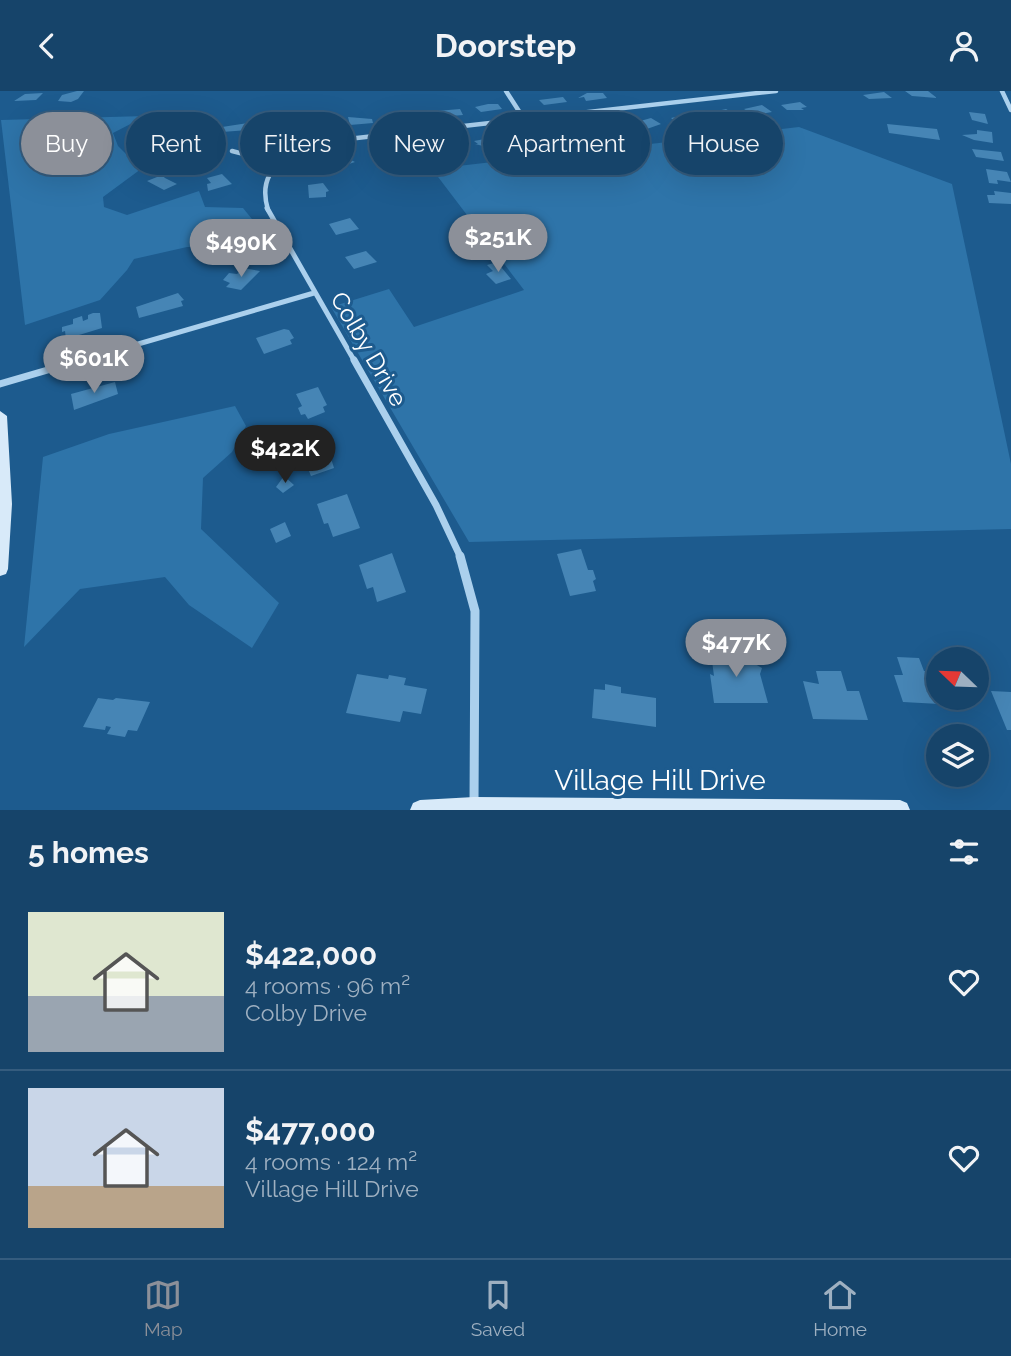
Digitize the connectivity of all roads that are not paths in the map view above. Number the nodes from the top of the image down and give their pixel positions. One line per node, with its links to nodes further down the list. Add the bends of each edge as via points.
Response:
1 (506, 91): 5 (street)
2 (776, 91): 6 (street)
3 (1002, 91): 4 (street)
4 (1011, 110)
5 (520, 112)
6 (587, 112)
7 (483, 124): 8 (street)
8 (355, 138)
9 (232, 151): 10 (street)
10 (240, 153)
11 (267, 175): 12 (street, Colby Drive, via 261,197)
12 (314, 293): 13 (street); 16 (street, Colby Drive, via 436,505 463,562 475,611)
13 (0, 384)
14 (0, 416): 15 (street, via 5,504)
15 (0, 569)
16 (474, 807): 17 (street, Village Hill Drive); 18 (street, Village Hill Drive)
17 (420, 810)
18 (900, 810)

